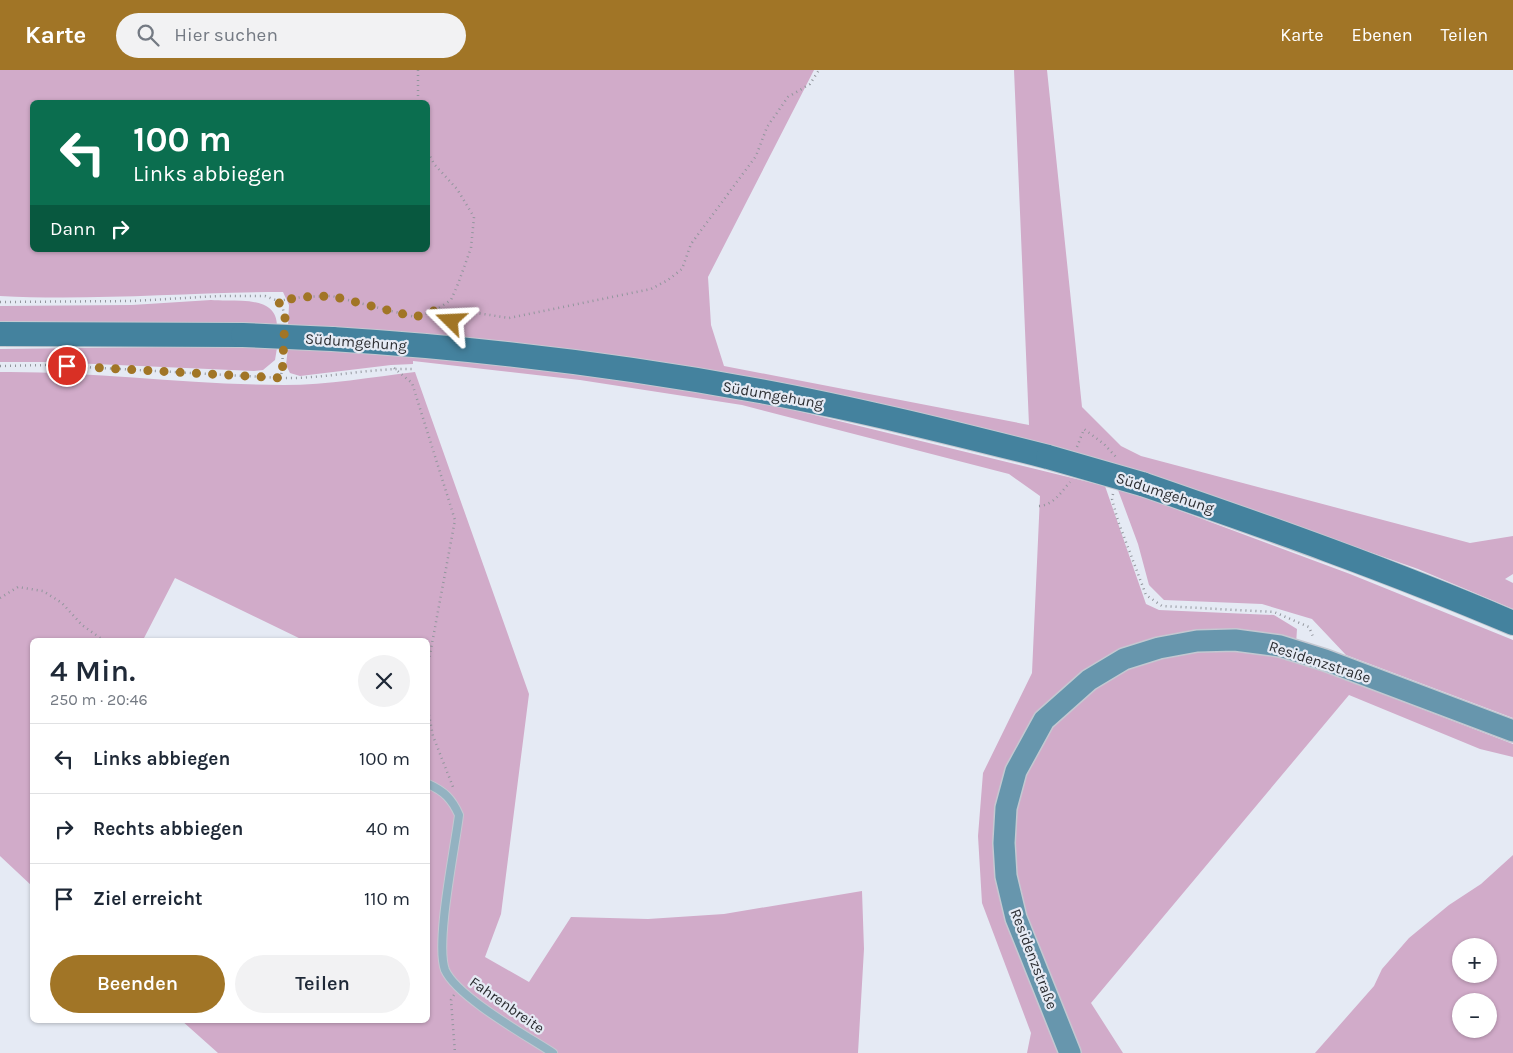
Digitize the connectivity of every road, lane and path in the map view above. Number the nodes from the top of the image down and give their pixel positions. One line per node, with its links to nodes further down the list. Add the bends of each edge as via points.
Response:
1 (418, 70): 3 (path)
2 (819, 70): 7 (path, via 810,84 788,98 767,127 756,156 691,244 682,269 668,280 651,289 509,318 477,313 444,320)
3 (418, 100)
4 (430, 156): 7 (path, via 457,188 474,217 471,248 458,284 451,300)
5 (278, 301): 6 (path, via 265,296 219,296 133,301); 7 (path, via 332,296 415,317); 8 (path, via 283,309)
6 (0, 302)
7 (434, 311)
8 (284, 328)
9 (0, 334): 21 (main road, Südumgehung, bridge, via 242,335 332,339 556,359 759,391 932,428 1142,484 1298,537)
10 (283, 346): 14 (path)
11 (0, 366): 14 (path, via 48,365)
12 (394, 368): 13 (path); 14 (path, via 303,379); 23 (path, via 412,384 455,520)
13 (412, 369)
14 (282, 378)
15 (1075, 452): 16 (path, via 1084,429)
16 (1121, 462)
17 (1071, 480): 19 (path, via 1054,500)
18 (1114, 490): 24 (path, via 1112,499 1118,521 1146,595 1162,606 1274,612 1309,627)
19 (1039, 506)
20 (0, 598): 22 (path, via 18,587 43,592 62,603 82,625)
21 (1513, 623)
22 (100, 638)
23 (430, 654)
24 (1325, 660): 26 (main road, Residenzstraße); 32 (main road, Residenzstraße, via 1280,646 1234,640 1160,648 1124,659 1089,680 1044,720 1016,771 1006,808 1006,876 1016,918)
25 (430, 720): 28 (path, via 433,736 450,774)
26 (1513, 731)
27 (430, 785): 28 (lane, via 442,790)
28 (460, 815): 29 (lane, Fahrenbreite, via 442,940 445,970)
29 (459, 988): 30 (path, via 451,1000); 31 (lane, Fahrenbreite)
30 (454, 1053)
31 (553, 1053)
32 (1070, 1053)

